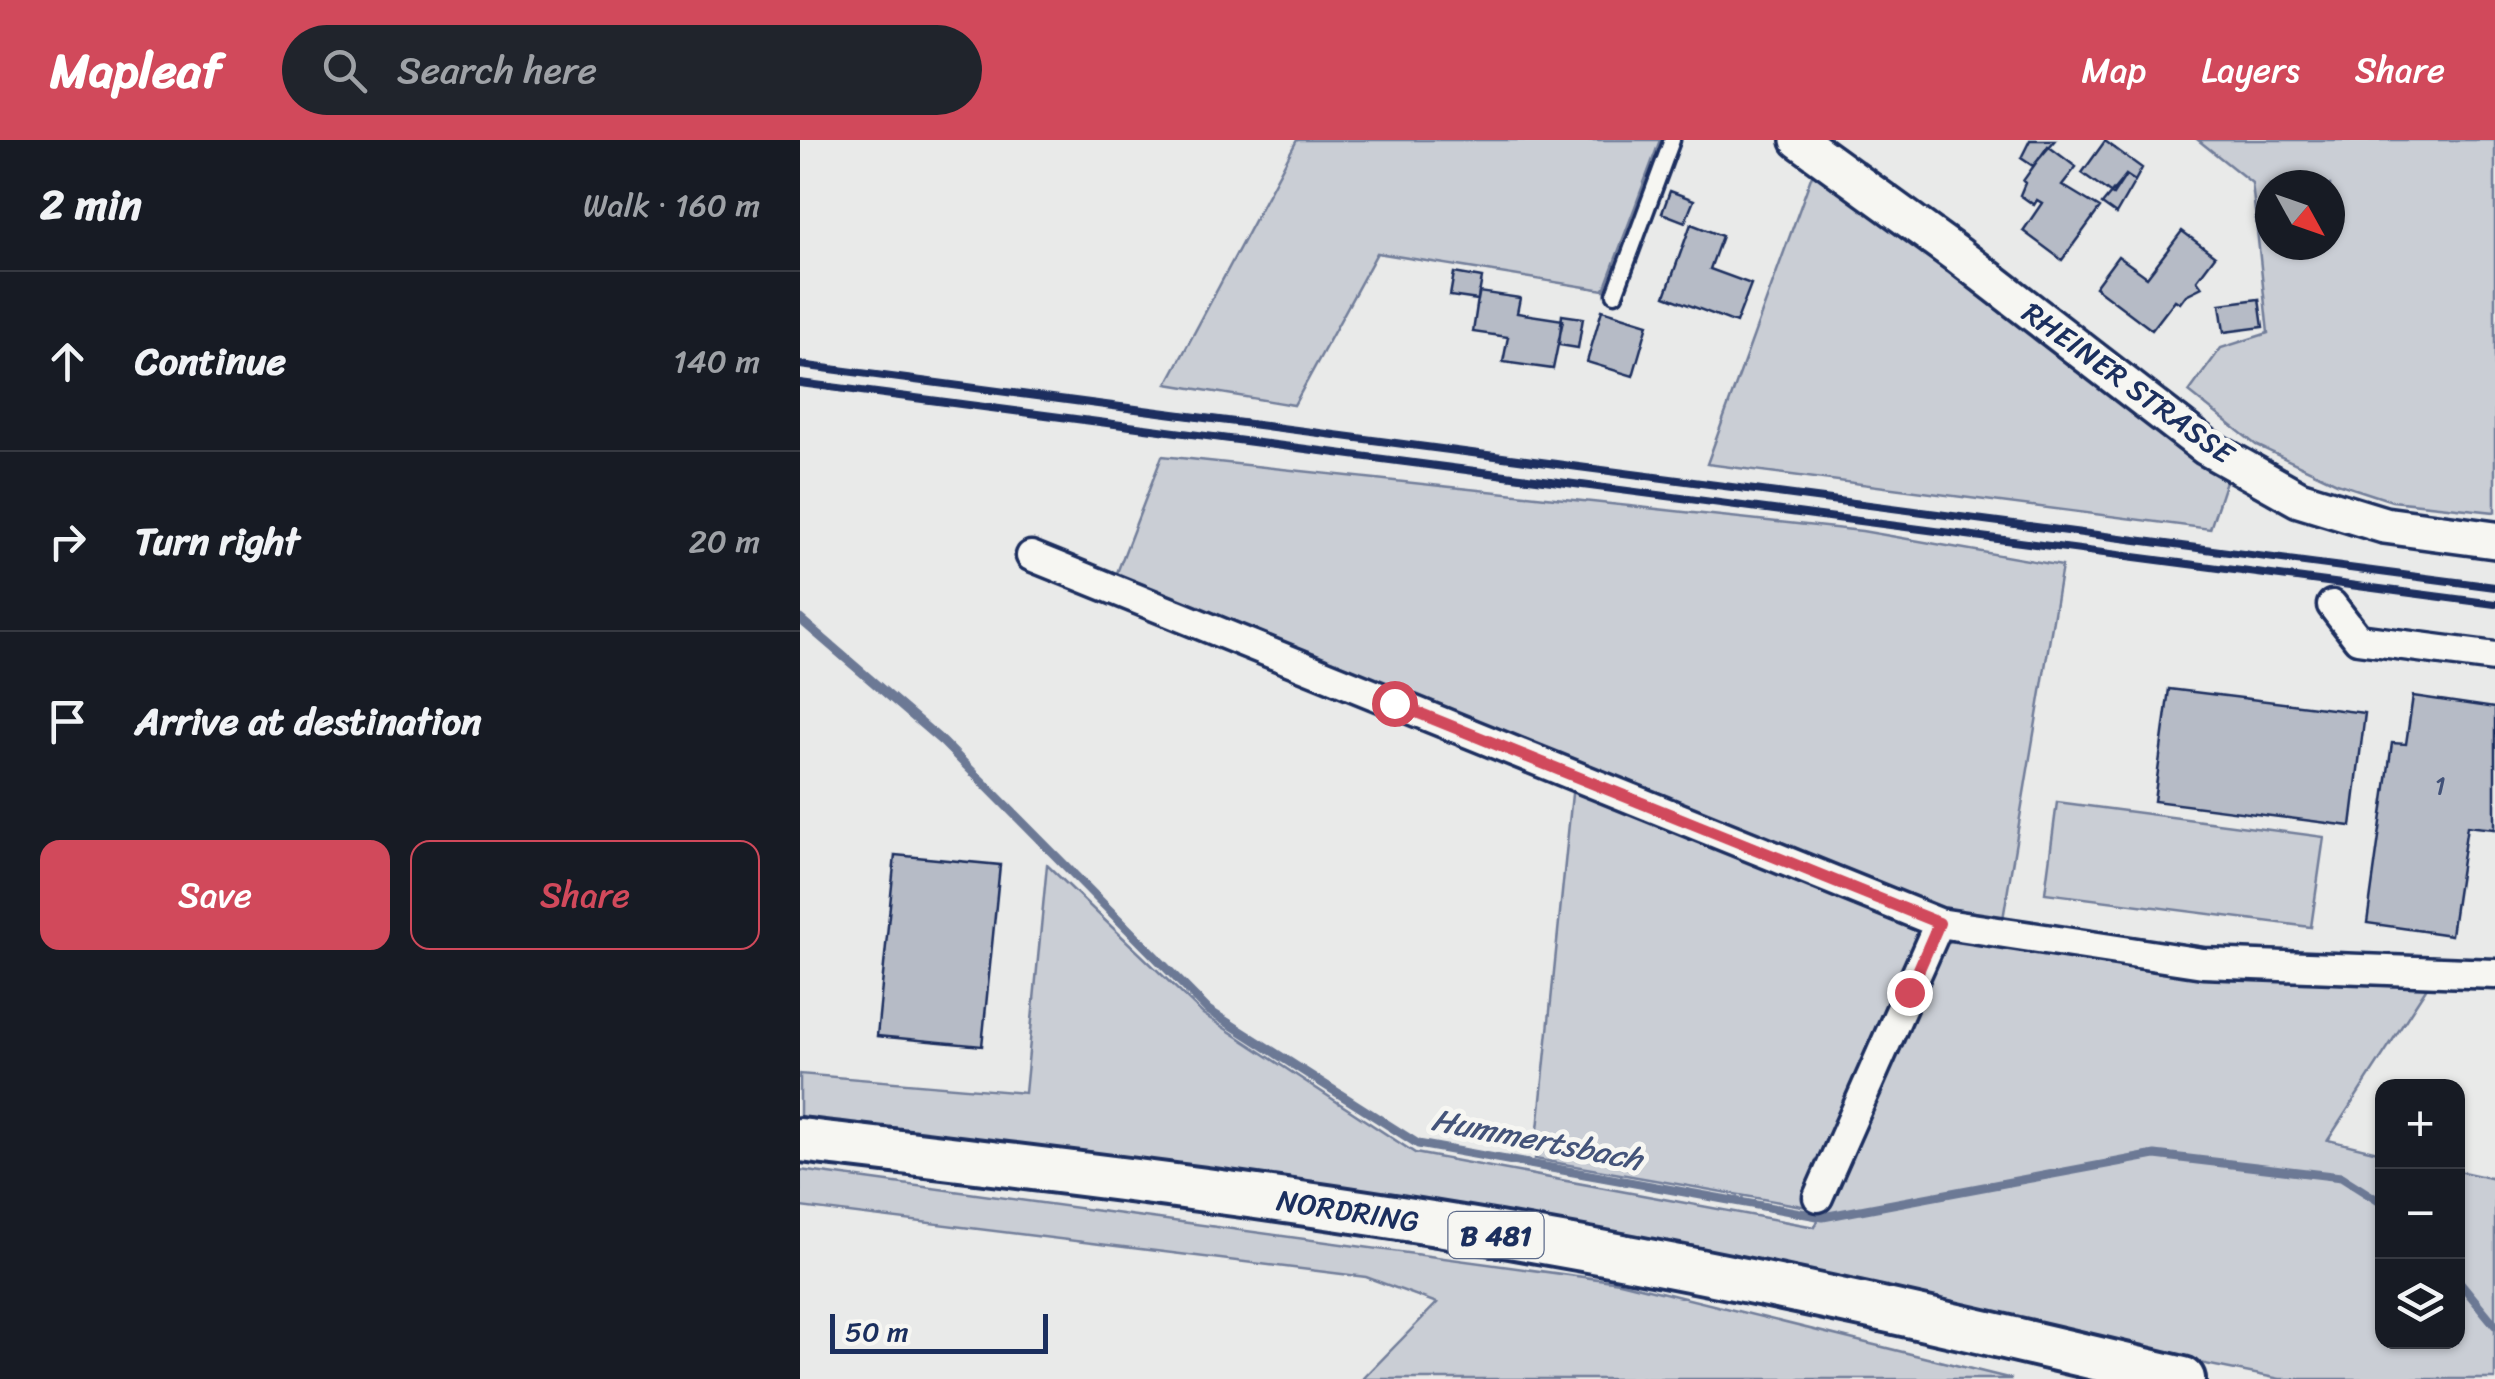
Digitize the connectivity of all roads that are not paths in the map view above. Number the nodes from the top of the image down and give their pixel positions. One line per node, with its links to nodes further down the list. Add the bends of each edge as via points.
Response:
1 (1672, 140): 3 (lane)
2 (1799, 140): 4 (street, RHEINER STRASSE, via 2206,447 2299,499 2384,525)
3 (1615, 294)
4 (2495, 540)
5 (1031, 556): 8 (street)
6 (2332, 606): 7 (street, via 2358,639)
7 (2495, 657)
8 (1939, 923): 9 (street, via 2204,963); 11 (street)
9 (2495, 974)
10 (800, 1140): 12 (main road, NORDRING / B 481, via 1190,1187 1556,1244)
11 (1818, 1197)
12 (2183, 1379)

